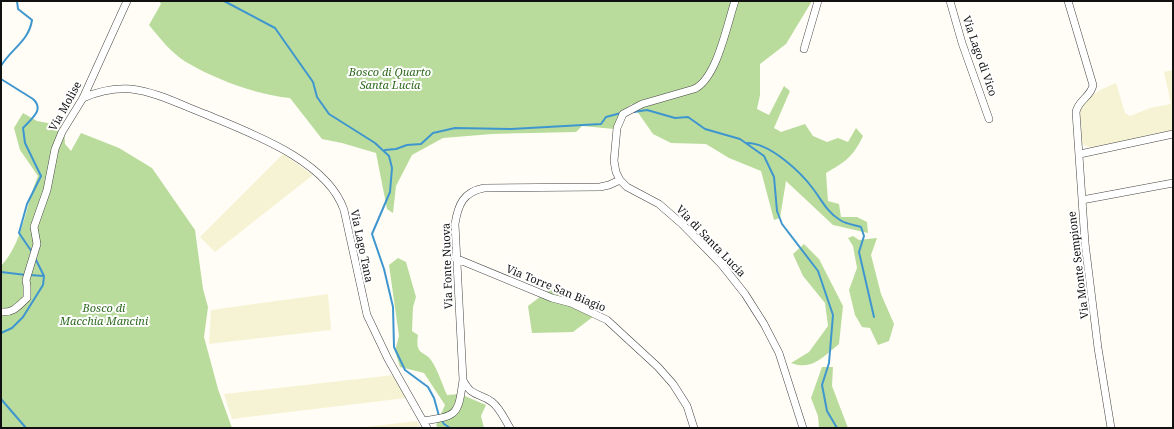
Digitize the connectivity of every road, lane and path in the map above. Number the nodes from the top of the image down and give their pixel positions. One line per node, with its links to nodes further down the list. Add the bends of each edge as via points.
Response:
1 (127, 1): 7 (street, Via Molise)
2 (735, 1): 11 (street, via 716,60 703,84 642,104 624,113 618,128 614,161)
3 (818, 1): 6 (street)
4 (950, 1): 8 (street, Via Lago di Vico)
5 (1068, 1): 10 (street, Via Monte Sempione, via 1093,82 1091,91 1078,104 1076,112)
6 (804, 49)
7 (83, 98): 15 (street, Via Molise, via 65,126 55,148 49,182 34,227 37,244 26,280 27,298 14,310); 17 (street, Via Lago Tana, via 103,91 123,89 144,91 166,98 266,139 302,162 325,181 339,198 344,210 367,315 388,359)
8 (989, 118)
9 (1173, 134): 10 (street)
10 (1080, 154): 13 (street, Via Monte Sempione)
11 (620, 180): 14 (street, Via Fonte Nuova, via 609,186 600,187 500,187 472,192 461,202 454,224); 20 (street, Via di Santa Lucia, via 629,189 655,202 671,214 739,285 759,314 779,353)
12 (1173, 183): 13 (street)
13 (1082, 200): 21 (street, Via Monte Sempione, via 1098,348)
14 (455, 258): 16 (street, Via Fonte Nuova); 19 (street, Via Torre San Biagio, via 547,296 571,303 607,320 673,384 687,406)
15 (2, 312)
16 (463, 380): 17 (street, Via Fonte Nuova, via 458,409 452,415); 18 (street, via 471,393 495,405)
17 (427, 423)
18 (510, 428)
19 (694, 428)
20 (803, 428)
21 (1111, 428)

